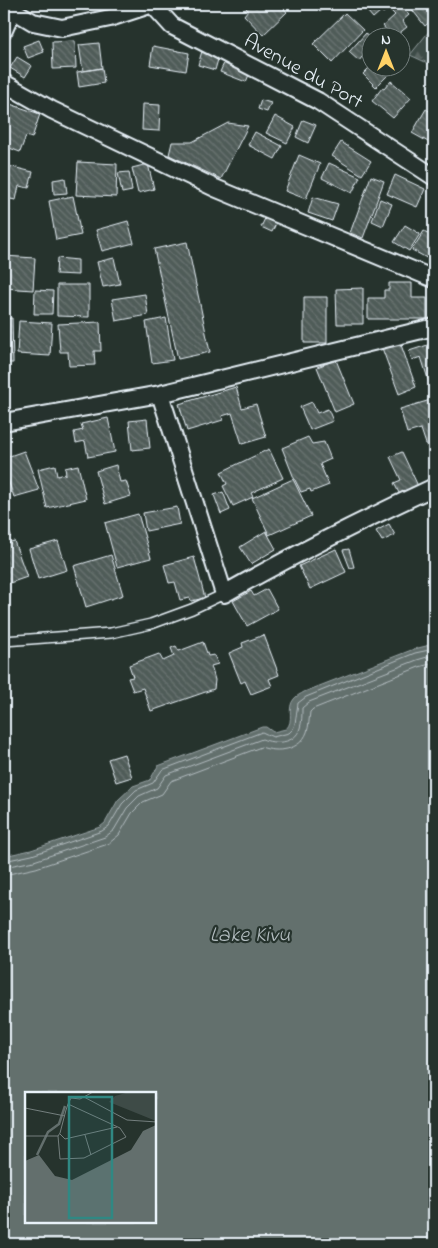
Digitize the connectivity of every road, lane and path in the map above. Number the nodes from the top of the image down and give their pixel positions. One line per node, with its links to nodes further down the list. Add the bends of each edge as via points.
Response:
1 (153, 4): 2 (street, via 110,18 62,28 33,22); 5 (street, Avenue du Port, via 172,26 318,101)
2 (12, 7): 3 (street)
3 (4, 30)
4 (4, 83): 6 (street, via 52,110 215,188)
5 (434, 177)
6 (434, 279)
7 (434, 327): 8 (street)
8 (160, 394): 9 (street); 11 (street)
9 (4, 422)
10 (434, 487): 11 (street, via 363,520)
11 (224, 594): 12 (lane, via 192,610 111,633)
12 (4, 641)

